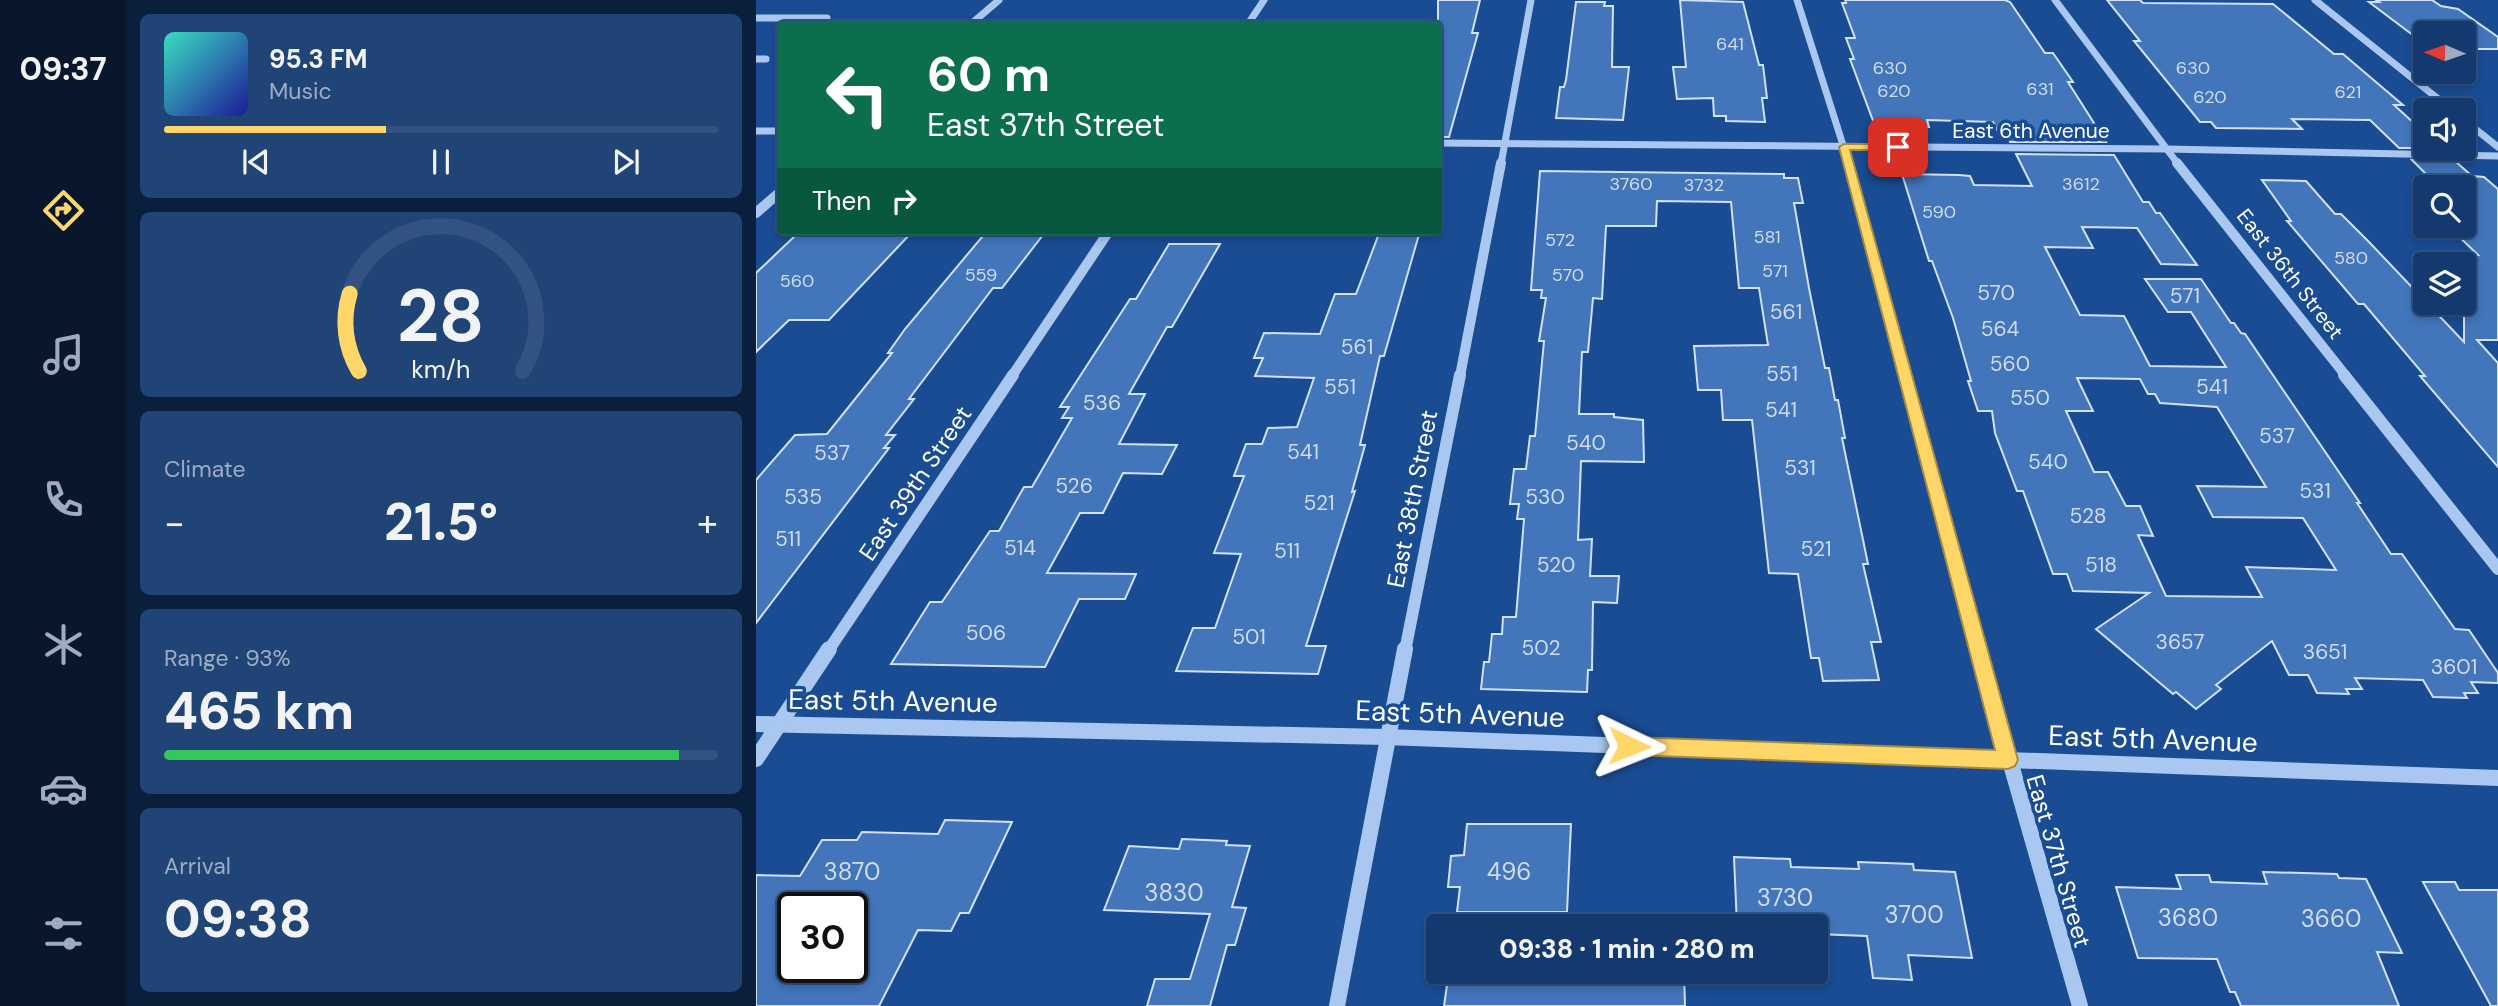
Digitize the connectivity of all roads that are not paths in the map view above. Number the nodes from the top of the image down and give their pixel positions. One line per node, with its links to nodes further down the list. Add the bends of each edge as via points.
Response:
1 (999, 0): 9 (street)
2 (1264, 0): 10 (street)
3 (1531, 0): 18 (street, East 38th Street)
4 (1797, 0): 19 (street, East 37th Street)
5 (2055, 0): 21 (street, East 36th Street)
6 (2315, 0): 13 (street)
7 (756, 18): 8 (street)
8 (827, 18)
9 (974, 21)
10 (1250, 21)
11 (756, 59): 12 (street)
12 (766, 59)
13 (2437, 98)
14 (2476, 130): 20 (street)
15 (756, 131): 16 (street)
16 (777, 131)
17 (1442, 143): 18 (street, East 6th Avenue)
18 (1505, 144): 19 (street, East 6th Avenue); 29 (street, East 38th Street)
19 (1844, 147): 21 (street, East 6th Avenue); 31 (street, East 37th Street)
20 (2498, 147)
21 (2166, 149): 22 (street, East 6th Avenue); 26 (street, East 36th Street)
22 (2498, 156)
23 (777, 195): 24 (street)
24 (756, 213)
25 (1107, 235): 28 (street, East 39th Street)
26 (2498, 569)
27 (756, 724): 28 (street, East 5th Avenue)
28 (779, 724): 29 (street, East 5th Avenue); 30 (street, East 39th Street)
29 (1386, 737): 31 (street, East 5th Avenue); 33 (street, East 38th Street)
30 (756, 759)
31 (2008, 760): 32 (street, East 5th Avenue); 34 (street, East 37th Street)
32 (2498, 778)
33 (1337, 1006)
34 (2080, 1006)

